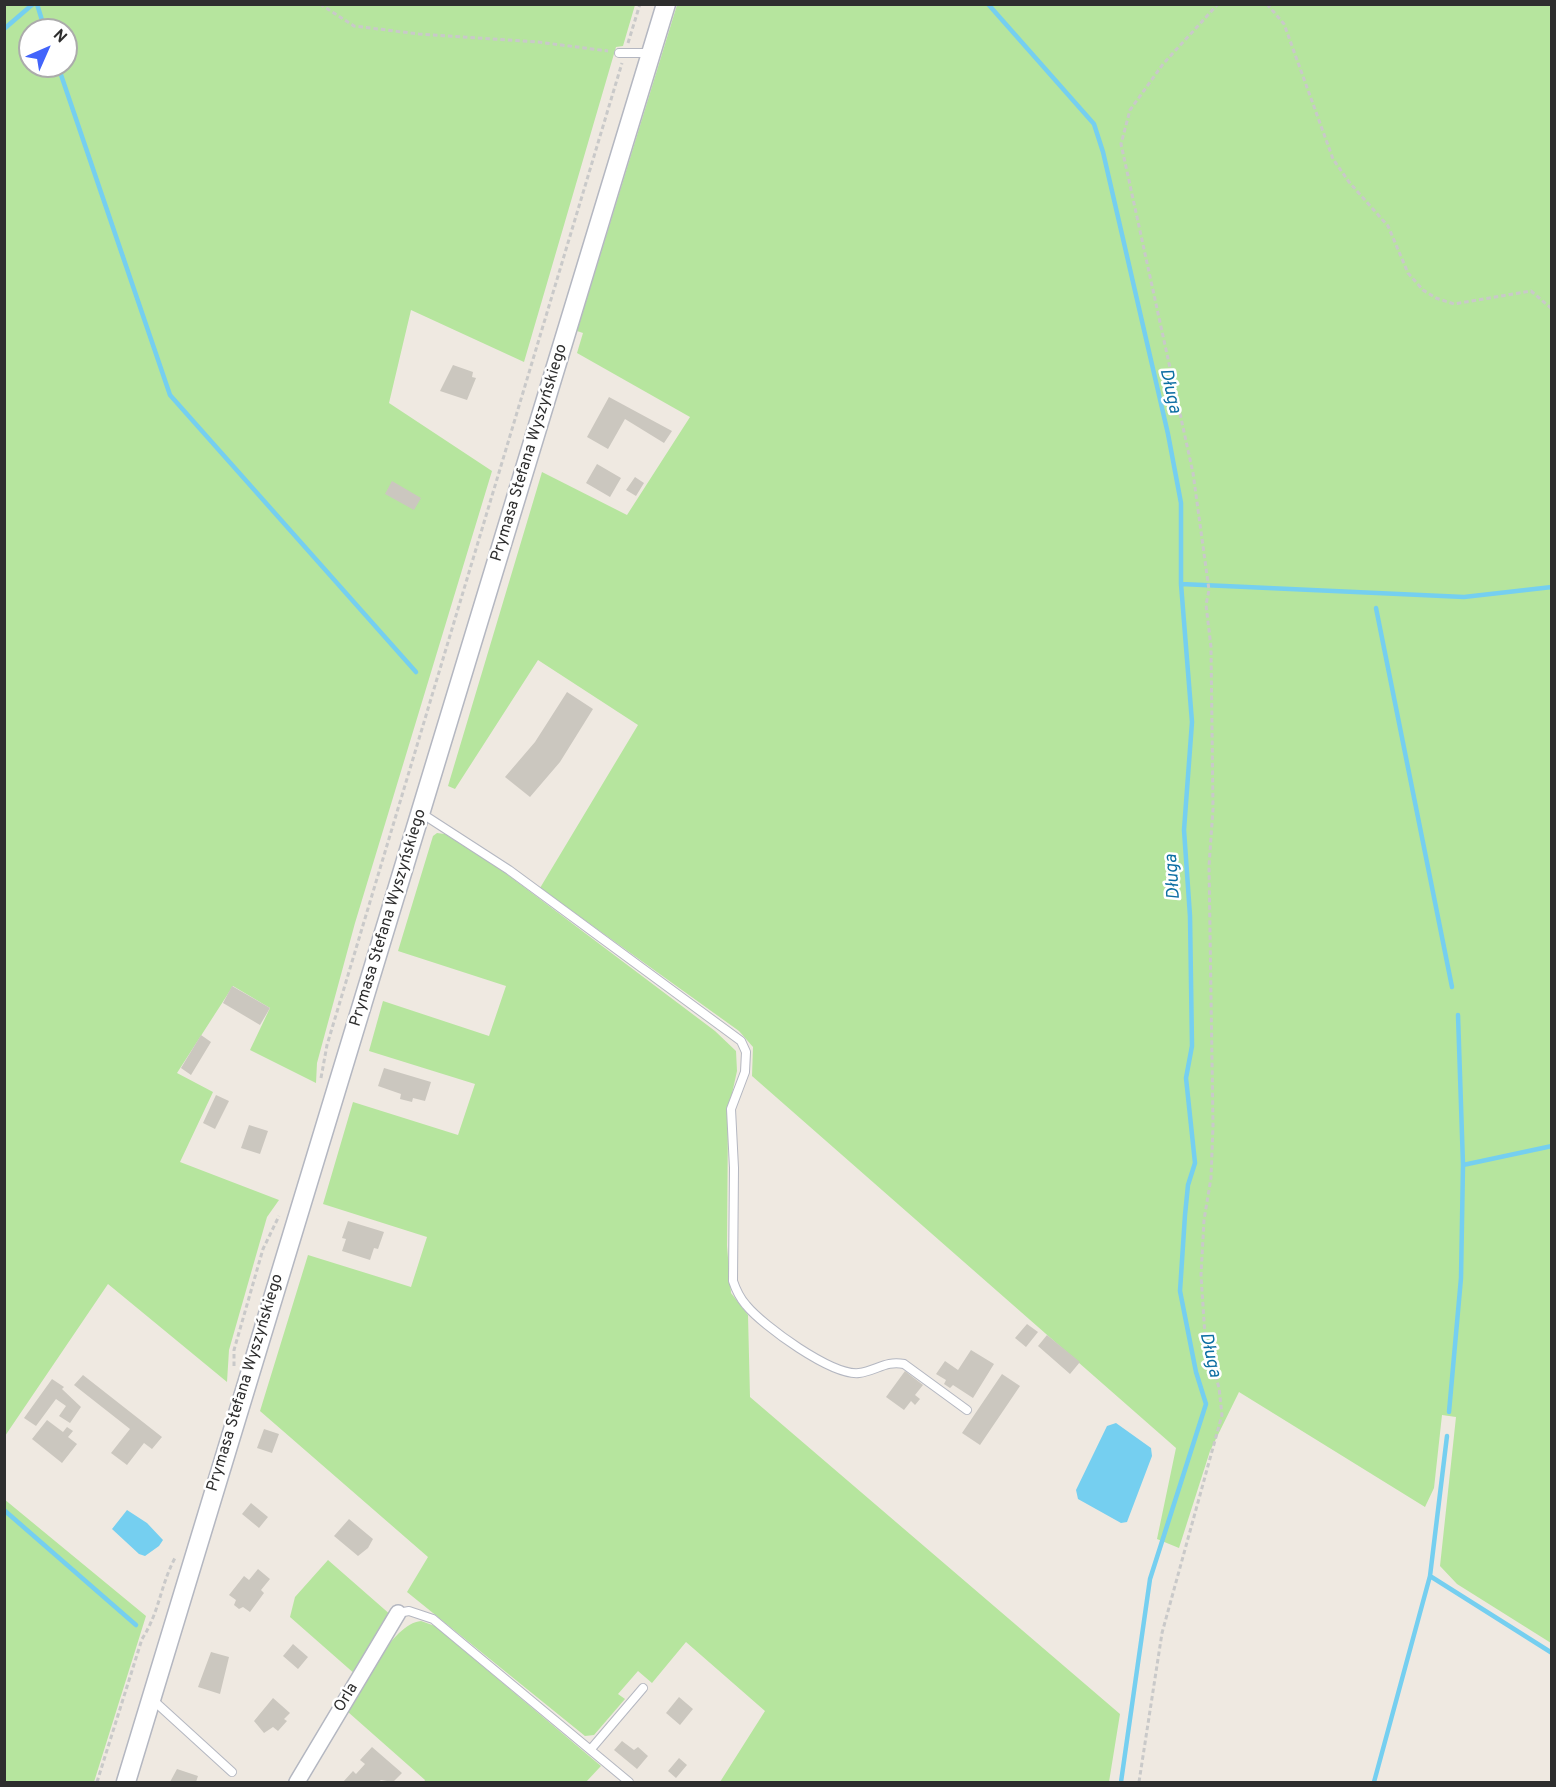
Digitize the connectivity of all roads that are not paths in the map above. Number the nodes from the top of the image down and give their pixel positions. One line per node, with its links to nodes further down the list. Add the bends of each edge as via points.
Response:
1 (666, 4): 3 (street)
2 (622, 52): 3 (lane)
3 (651, 54): 4 (street, Prymasa Stefana Wyszyńskiego)
4 (421, 813): 5 (lane, via 510,870 741,1041 746,1052 745,1072 731,1109 733,1281 748,1308 821,1364 860,1373 892,1361 904,1364); 8 (street, Prymasa Stefana Wyszyńskiego)
5 (967, 1410)
6 (398, 1614): 9 (lane, via 409,1611 433,1619); 12 (street, Orla)
7 (643, 1688): 9 (lane)
8 (152, 1699): 10 (lane); 11 (street, Prymasa Stefana Wyszyńskiego)
9 (591, 1749): 13 (lane)
10 (232, 1772)
11 (126, 1782)
12 (297, 1782)
13 (629, 1782)

